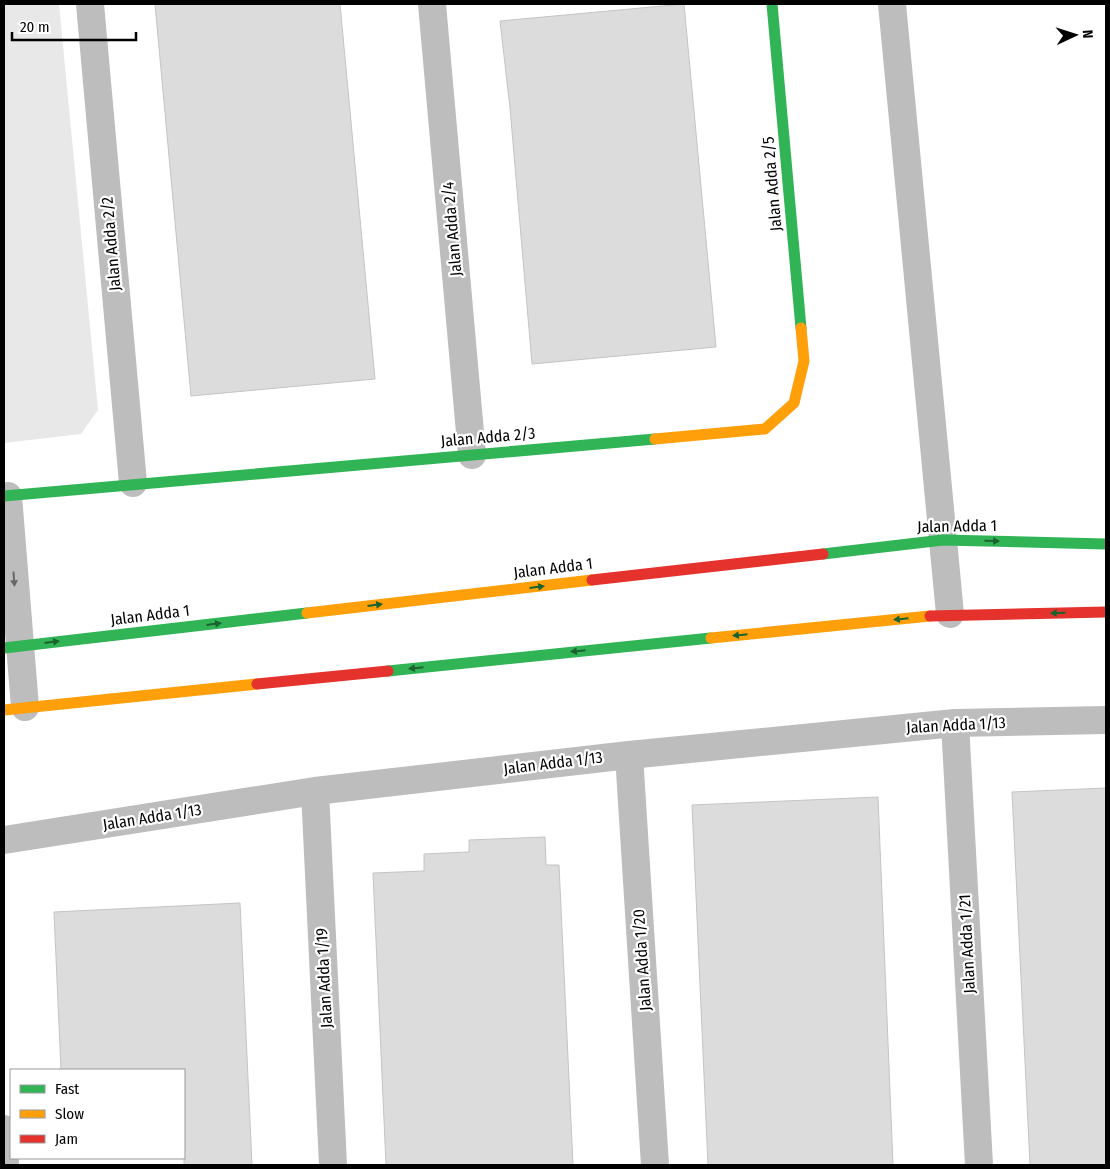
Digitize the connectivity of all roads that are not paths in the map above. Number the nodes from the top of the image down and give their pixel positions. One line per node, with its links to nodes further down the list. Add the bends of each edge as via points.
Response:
1 (90, 4): 7 (street, Jalan Adda 2/2)
2 (432, 4): 6 (street, Jalan Adda 2/4)
3 (772, 4): 5 (street, Jalan Adda 2/5)
4 (892, 4): 9 (street)
5 (804, 361): 6 (street, Jalan Adda 2/3, via 794,403 765,429)
6 (472, 455): 7 (street, Jalan Adda 2/3)
7 (133, 483): 8 (street, Jalan Adda 2/3)
8 (6, 496): 13 (street, one-way to 13)
9 (943, 540): 10 (street, Jalan Adda 1, one-way to 10); 12 (street); 13 (street, Jalan Adda 1, one-way to 9)
10 (1106, 544)
11 (1106, 612): 12 (street, one-way to 12)
12 (950, 614): 14 (street, one-way to 14)
13 (12, 647): 14 (street)
14 (14, 708)
15 (1106, 720): 16 (street, Jalan Adda 1/13)
16 (955, 723): 17 (street, Jalan Adda 1/13); 24 (street, Jalan Adda 1/21)
17 (629, 755): 18 (street, Jalan Adda 1/13); 23 (street, Jalan Adda 1/20)
18 (316, 791): 19 (street, Jalan Adda 1/13); 22 (street, Jalan Adda 1/19)
19 (4, 840)
20 (4, 1129): 21 (street)
21 (5, 1165)
22 (333, 1165)
23 (655, 1165)
24 (979, 1165)

